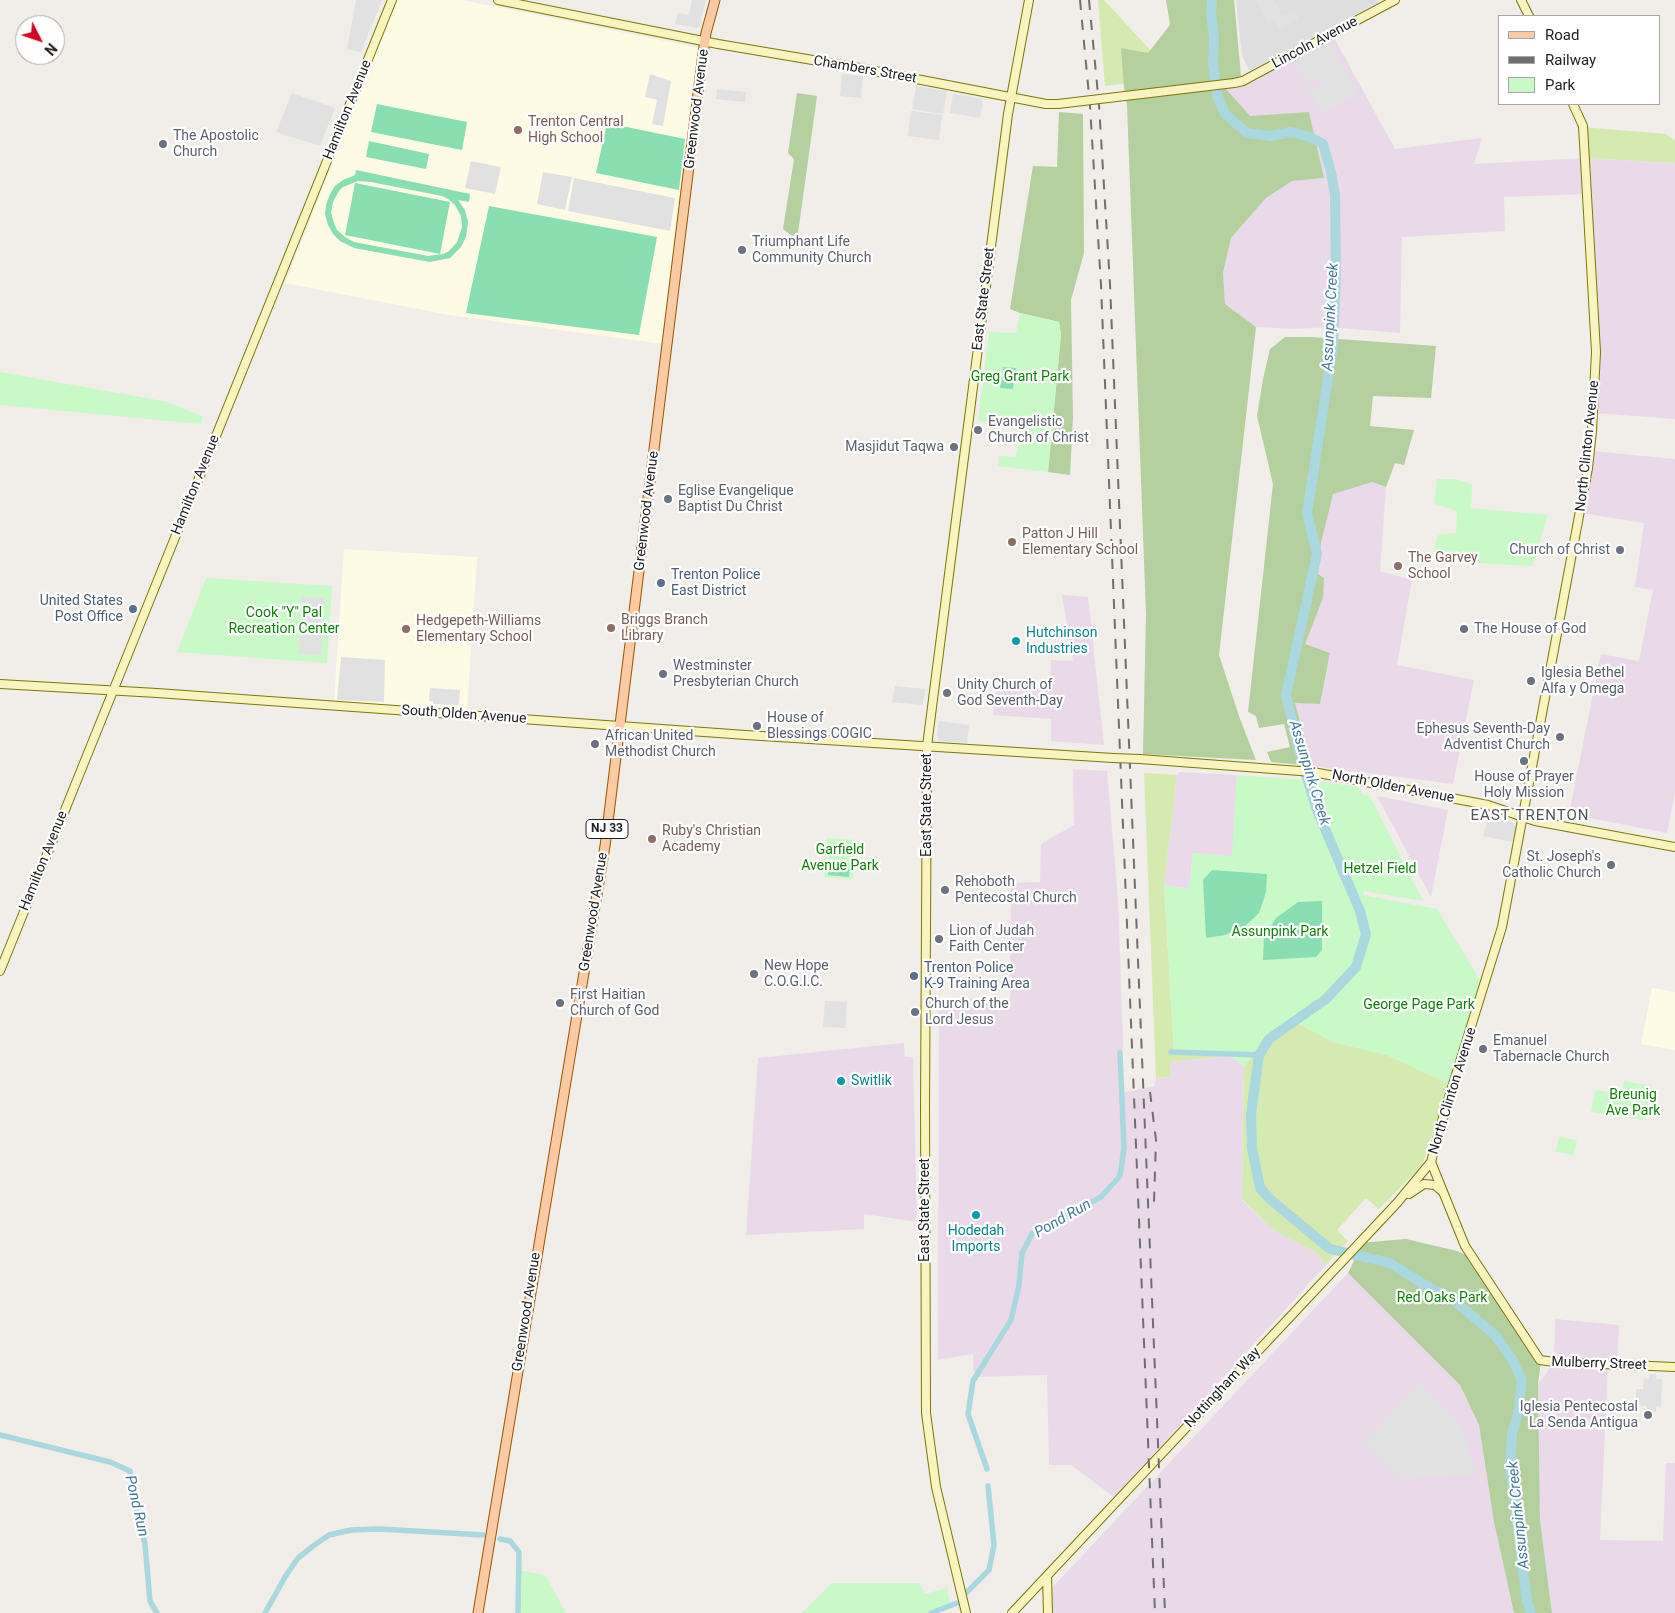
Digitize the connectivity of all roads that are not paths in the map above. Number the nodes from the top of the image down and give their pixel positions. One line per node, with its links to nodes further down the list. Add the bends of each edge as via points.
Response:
1 (392, 0): 13 (street, Hamilton Avenue)
2 (498, 0): 8 (street, Chambers Street)
3 (715, 0): 8 (main road, Greenwood Avenue / NJ 33)
4 (1028, 0): 10 (street, East State Street)
5 (1395, 0): 9 (street, Lincoln Avenue)
6 (1521, 0): 7 (street)
7 (1528, 15)
8 (705, 41): 10 (street, Chambers Street); 14 (main road, Greenwood Avenue / NJ 33)
9 (1234, 83): 10 (street, Chambers Street, bridge, via 1058,104)
10 (1011, 97): 15 (street, East State Street)
11 (1573, 105): 16 (street, North Clinton Avenue, via 1583,126 1588,213 1596,365 1592,431)
12 (0, 684): 13 (street, South Olden Avenue)
13 (112, 691): 14 (street, South Olden Avenue); 18 (street, Hamilton Avenue)
14 (620, 726): 15 (street, South Olden Avenue); 24 (main road, Greenwood Avenue / NJ 33, via 595,912)
15 (927, 746): 16 (street, North Olden Avenue, bridge, via 1313,772 1488,805); 25 (street, East State Street, via 926,1413 936,1487)
16 (1524, 817): 17 (street, North Olden Avenue); 19 (street, North Clinton Avenue, via 1498,945)
17 (1675, 847)
18 (0, 971)
19 (1431, 1162): 20 (street, Mulberry Street); 21 (street, Nottingham Way)
20 (1445, 1194): 21 (street, via 1435,1185 1424,1184); 22 (street, Mulberry Street, via 1465,1246 1540,1360)
21 (1397, 1203): 23 (street, Nottingham Way)
22 (1675, 1367)
23 (1047, 1576): 26 (street, Nottingham Way); 27 (street)
24 (478, 1613)
25 (966, 1613)
26 (1012, 1613)
27 (1048, 1613)

